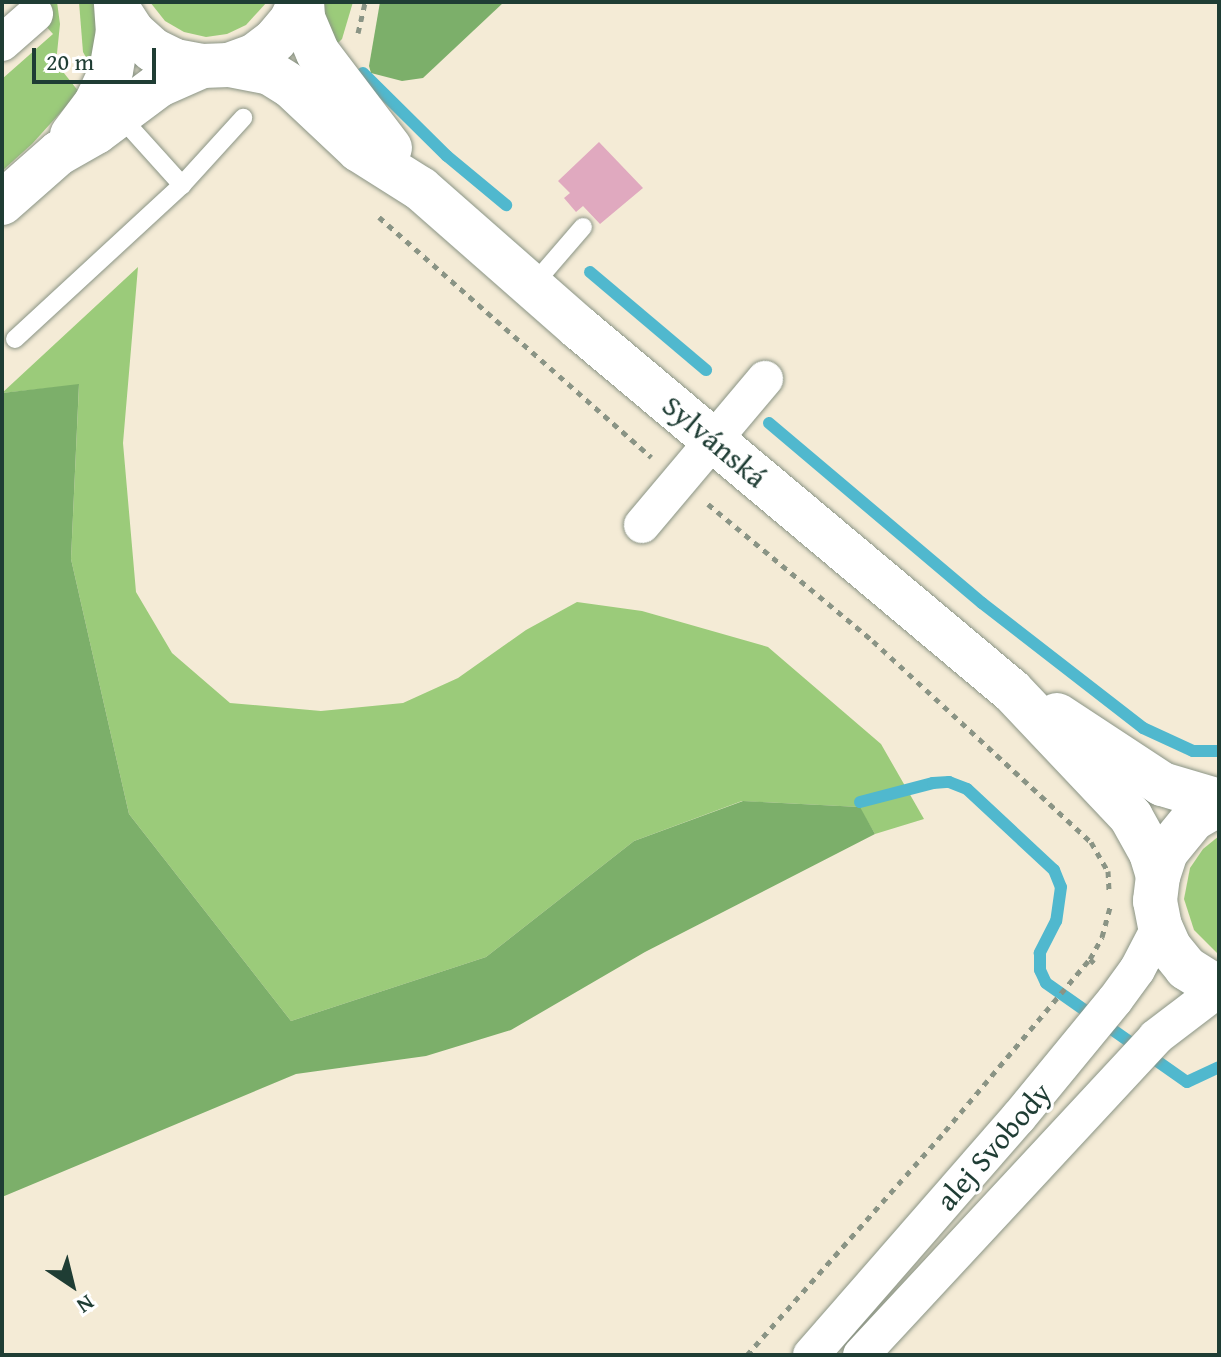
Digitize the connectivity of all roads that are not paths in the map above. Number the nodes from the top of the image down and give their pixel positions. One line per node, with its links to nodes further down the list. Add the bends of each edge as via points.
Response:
1 (301, 2): 5 (street, via 275,40 254,56); 10 (street, Sylvánská, via 318,53)
2 (117, 6): 5 (street, Sylvánská, via 133,32 153,50 176,61); 8 (street, via 111,71 96,103)
3 (35, 14): 4 (street)
4 (2, 43)
5 (216, 66): 6 (street, via 159,85); 10 (street, Sylvánská, via 270,73 359,150)
6 (118, 114): 8 (street); 9 (lane)
7 (243, 118): 9 (lane)
8 (59, 153): 11 (street)
9 (182, 185): 14 (lane)
10 (421, 189): 13 (street, Sylvánská)
11 (2, 203)
12 (583, 227): 13 (lane)
13 (532, 286): 16 (street, Sylvánská)
14 (15, 339)
15 (765, 379): 16 (street)
16 (713, 440): 17 (street); 18 (street, Sylvánská)
17 (642, 525)
18 (1012, 691): 19 (street, Sylvánská, via 1072,723 1162,784); 20 (street, Sylvánská, via 1131,817)
19 (1219, 803): 20 (street, via 1180,831)
20 (1158, 876): 21 (street)
21 (1160, 926): 22 (street, via 1186,968); 23 (street, alej Svobody, via 1122,989 1018,1118)
22 (1219, 989): 24 (street, alej Svobody, via 1156,1037)
23 (811, 1355)
24 (861, 1355)

